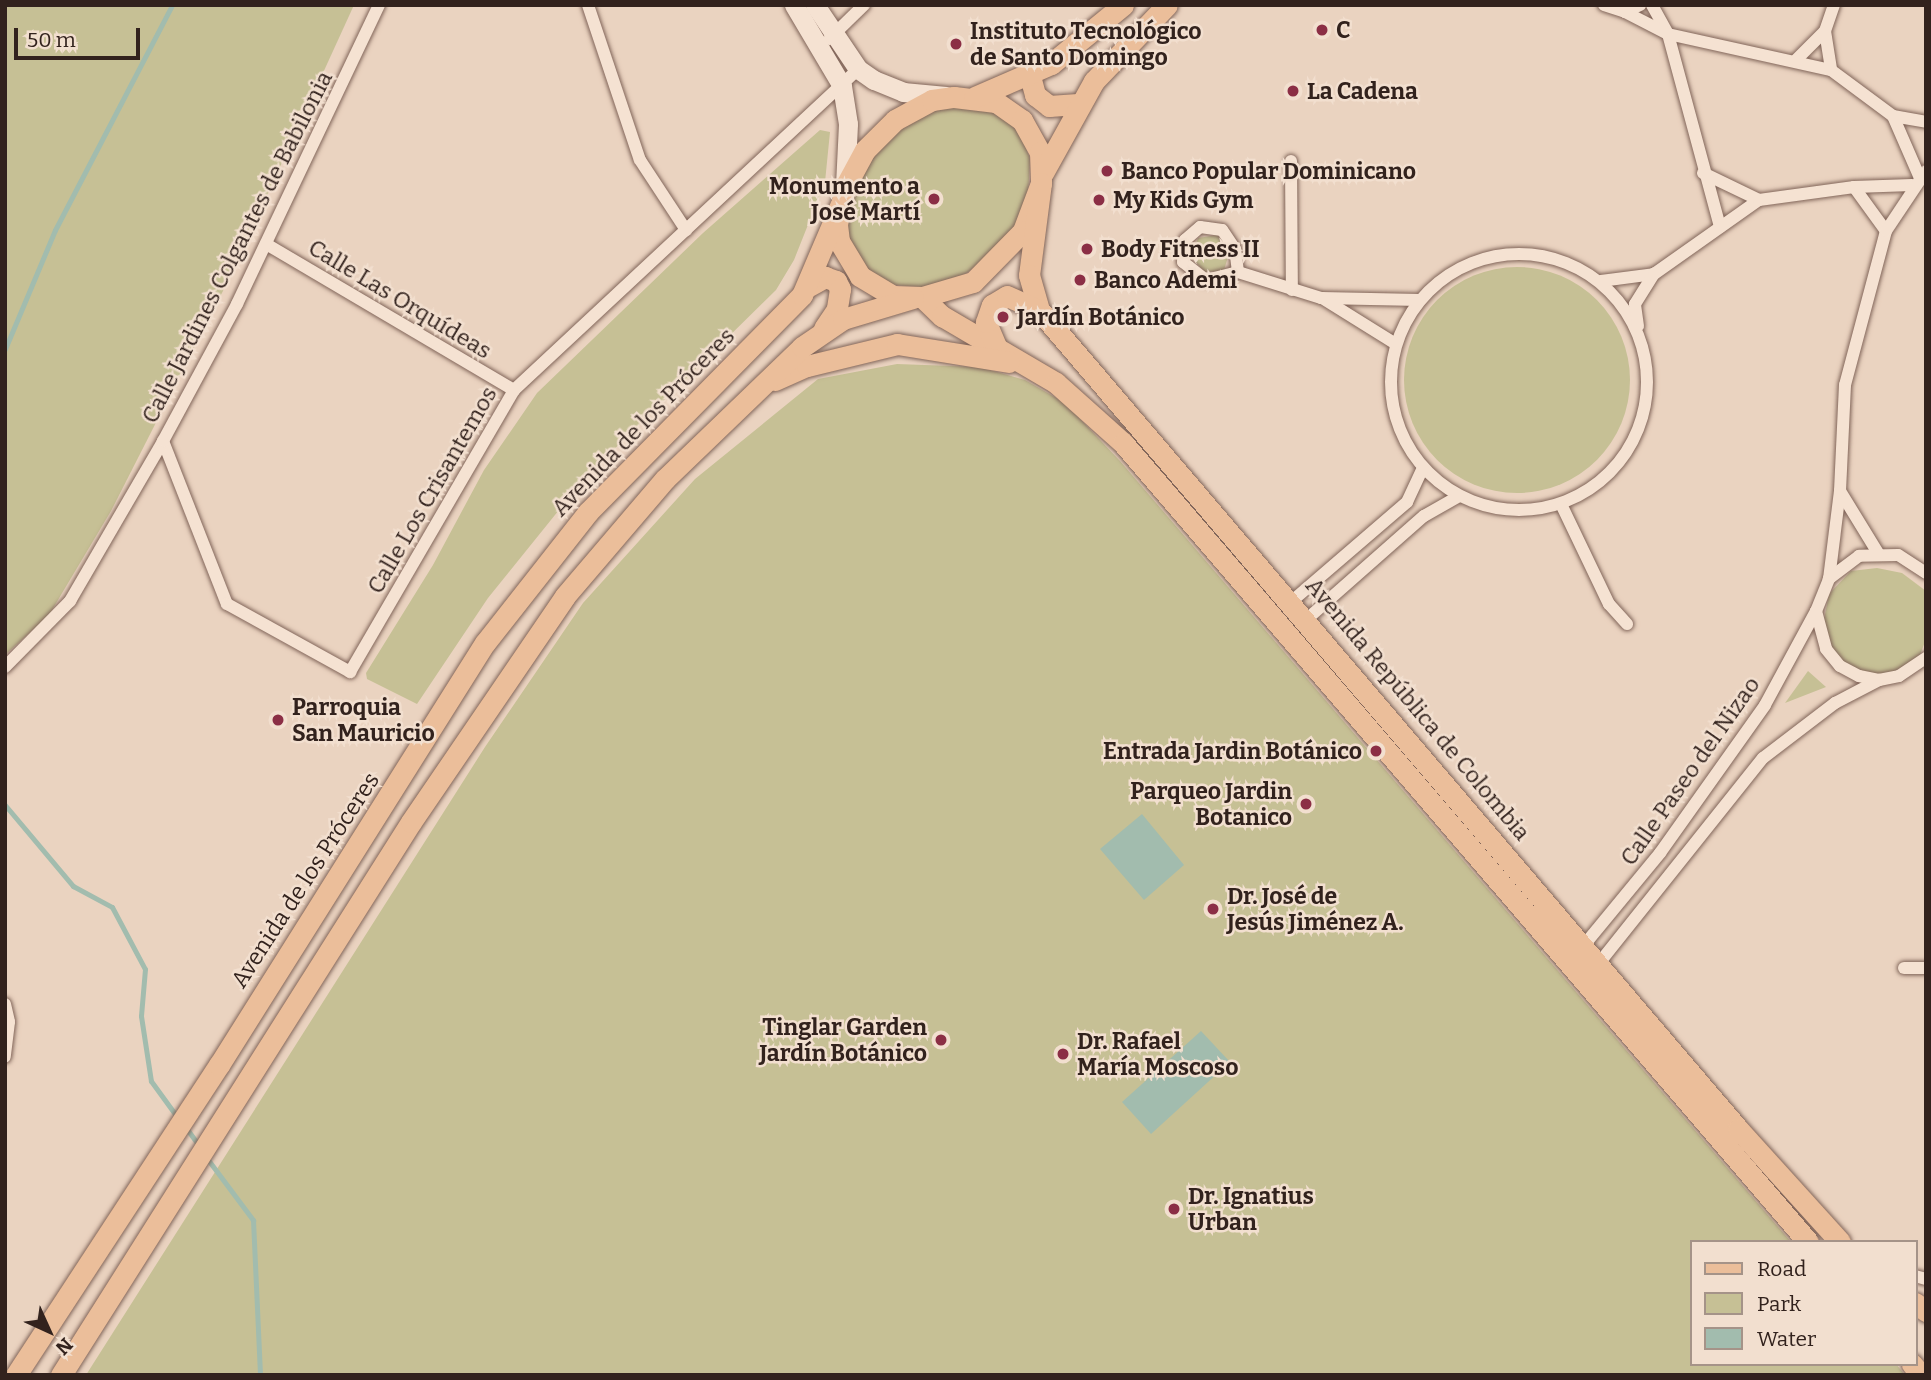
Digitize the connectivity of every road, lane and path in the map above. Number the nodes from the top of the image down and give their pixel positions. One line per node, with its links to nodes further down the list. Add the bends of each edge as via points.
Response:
1 (379, 5): 35 (street, Calle Jardines Colgantes de Babilonia)
2 (587, 5): 33 (street, via 640,160)
3 (794, 5): 15 (main road)
4 (815, 5): 15 (main road)
5 (864, 5): 15 (street)
6 (1123, 5): 19 (main road, via 1070,52)
7 (1167, 5): 22 (main road, via 1107,66)
8 (1604, 5): 12 (street)
9 (1640, 5): 12 (street)
10 (1652, 5): 14 (street)
11 (1834, 5): 13 (street)
12 (1625, 12): 14 (street)
13 (1825, 32): 16 (street); 18 (street)
14 (1668, 34): 16 (street); 26 (street)
15 (828, 40): 17 (main road); 20 (main road)
16 (1796, 60): 18 (street)
17 (858, 69): 20 (street, Calle Los Crisantemos); 21 (main road, via 903,92)
18 (1831, 70): 23 (street)
19 (1030, 75): 21 (main road); 22 (main road, via 1031,87 1049,106)
20 (842, 86): 30 (main road, via 848,124); 33 (street, Calle Los Crisantemos)
21 (965, 97): 27 (main road, via 996,102 1022,120 1040,152); 30 (main road, via 932,100 895,120 864,150)
22 (1078, 104): 27 (main road)
23 (1893, 116): 24 (street); 28 (street)
24 (1926, 122)
25 (1291, 161): 40 (street)
26 (1703, 173): 31 (street); 32 (street)
27 (1042, 178): 41 (main road, via 1023,231 991,267 954,290); 44 (main road, Avenida República de Colombia, via 1029,275)
28 (1919, 178): 29 (street); 34 (street, Calle Paseo del Nizao)
29 (1854, 187): 31 (street); 34 (street)
30 (843, 196): 39 (main road, Avenida de los Próceres); 41 (main road, via 839,242 849,262 876,288)
31 (1759, 200): 32 (street)
32 (1720, 227): 37 (street)
33 (686, 230): 51 (street, Calle Los Crisantemos)
34 (1886, 231): 54 (street, Calle Paseo del Nizao, via 1844,385)
35 (266, 244): 51 (street, Calle Las Orquídeas); 52 (street, Calle Jardines Colgantes de Babilonia)
36 (1238, 272): 36 (street, via 1235,249 1222,230 1200,226 1185,240 1183,262 1206,280); 40 (street)
37 (1654, 274): 38 (street); 46 (street, via 1635,304)
38 (1601, 281): 43 (street, via 1566,261 1527,253 1487,257 1463,268); 46 (street, via 1623,304)
39 (807, 287): 45 (main road, via 825,277 836,281 840,289 837,309); 75 (main road, Avenida de los Próceres, via 587,512 485,643 219,1065)
40 (1292, 290): 42 (street)
41 (917, 297): 45 (main road, via 869,307); 48 (main road, Avenida República de Colombia)
42 (1321, 298): 43 (street); 47 (street)
43 (1420, 300): 47 (street)
44 (1040, 310): 48 (main road, via 1007,296 992,305 986,322); 60 (main road, Avenida República de Colombia)
45 (820, 332): 50 (main road)
46 (1639, 332): 56 (street, via 1648,391 1638,430 1611,472)
47 (1396, 344): 53 (street, via 1393,410 1405,441)
48 (996, 346): 49 (main road, Avenida República de Colombia)
49 (1023, 365): 50 (main road, via 897,344 807,366); 73 (main road, Avenida República de Colombia, via 1056,383 1123,443)
50 (764, 385): 76 (main road, via 664,479 565,596 411,821)
51 (514, 390): 52 (street, Calle Los Crisantemos, via 350,672 228,604)
52 (163, 441): 65 (street, Calle Jardines Colgantes de Babilonia, via 70,601)
53 (1423, 468): 55 (street); 60 (street, via 1407,502)
54 (1840, 491): 57 (street); 59 (street, Calle Paseo del Nizao)
55 (1459, 496): 56 (street, via 1492,508 1526,511); 62 (street, via 1424,516)
56 (1561, 504): 63 (street, via 1609,604)
57 (1878, 553): 58 (street); 59 (street, via 1859,556)
58 (1922, 566)
59 (1829, 579): 61 (street, Calle Paseo del Nizao)
60 (1292, 601): 62 (main road, Avenida República de Colombia)
61 (1816, 611): 66 (street, via 1826,649 1840,666); 67 (street, Calle Paseo del Nizao, via 1765,705 1660,853)
62 (1307, 619): 67 (main road, Avenida República de Colombia)
63 (1627, 624)
64 (1923, 666): 66 (street, Calle Paseo del Nizao)
65 (5, 667)
66 (1879, 680): 68 (street, Calle Paseo del Nizao, via 1835,703 1763,758)
67 (1585, 944): 68 (main road, Avenida República de Colombia)
68 (1600, 962): 74 (main road, Avenida República de Colombia, via 1738,1129)
69 (1905, 968): 70 (street)
70 (1926, 968)
71 (5, 1004): 72 (street, via 9,1022)
72 (5, 1057)
73 (1806, 1240)
74 (1838, 1240)
75 (16, 1375)
76 (61, 1375)

